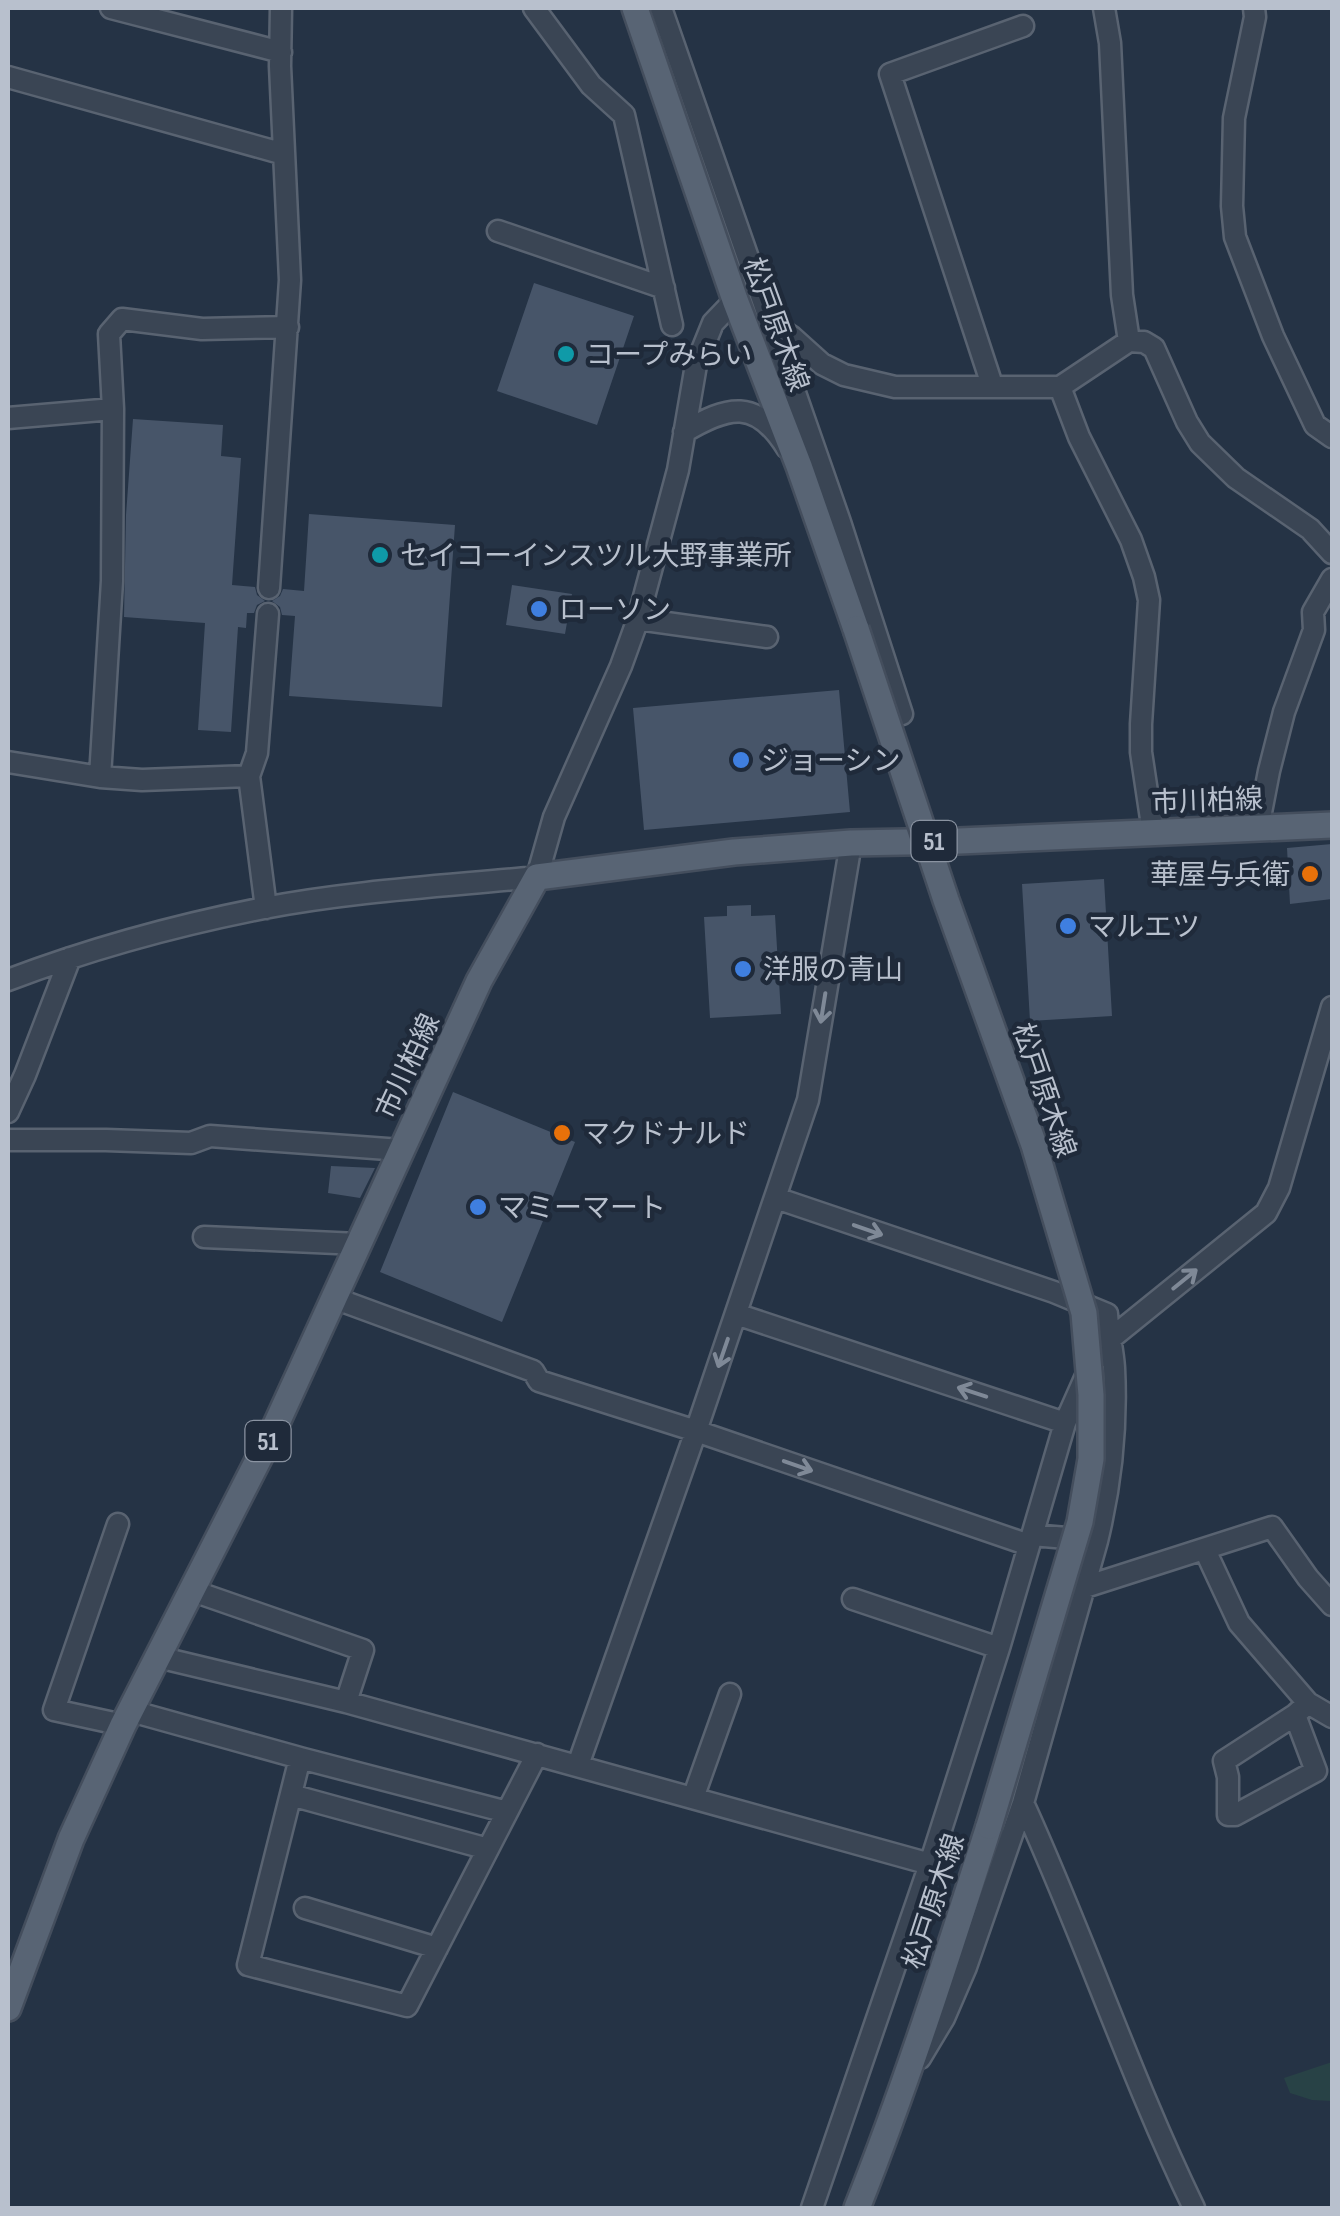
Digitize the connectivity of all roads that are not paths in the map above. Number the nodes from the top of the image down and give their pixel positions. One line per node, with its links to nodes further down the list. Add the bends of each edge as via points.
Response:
1 (111, 8): 9 (street)
2 (281, 8): 9 (street)
3 (534, 8): 13 (street, via 592,85 624,115)
4 (635, 8): 14 (main road, 松戸原木線)
5 (661, 8): 15 (street)
6 (1104, 8): 18 (street)
7 (1254, 8): 24 (street, via 1234,118 1235,237 1315,425)
8 (1023, 26): 19 (street, via 890,74)
9 (280, 52): 11 (street)
10 (8, 77): 11 (street)
11 (284, 154): 17 (street)
12 (498, 231): 13 (street)
13 (664, 288): 16 (street)
14 (735, 300): 23 (street, via 713,323 696,365); 25 (main road, 松戸原木線)
15 (771, 323): 19 (street, via 844,375 895,388); 32 (street)
16 (672, 324)
17 (288, 327): 21 (street, via 202,329 122,319 109,334); 28 (street)
18 (1129, 341): 20 (street); 26 (street, via 1154,348 1200,442)
19 (992, 386): 20 (street)
20 (1060, 386): 38 (street, via 1144,577 1141,752)
21 (113, 410): 22 (street); 35 (street, via 112,581)
22 (8, 418)
23 (684, 432): 25 (street, via 728,411 747,413 779,435); 30 (street)
24 (1332, 437)
25 (799, 466): 85 (main road, 松戸原木線, bridge, via 1034,1145 1084,1313 1091,1395 1091,1459 1082,1507 989,1826)
26 (1332, 553)
27 (1332, 579): 37 (street, via 1313,612 1314,630 1284,712)
28 (270, 588)
29 (268, 614): 34 (street, via 258,753)
30 (638, 619): 31 (street); 40 (street, via 554,817)
31 (766, 637)
32 (902, 714)
33 (8, 762): 35 (street)
34 (248, 776): 35 (street); 41 (street)
35 (100, 777)
36 (1332, 825): 37 (main road, 市川柏線 / 51)
37 (1258, 828): 38 (main road, 市川柏線 / 51)
38 (1154, 832): 39 (main road, 市川柏線 / 51)
39 (850, 843): 40 (main road, 市川柏線 / 51); 48 (street, one-way to 48, via 808,1100)
40 (536, 877): 41 (street); 47 (main road, 市川柏線 / 51)
41 (266, 908): 42 (street)
42 (70, 958): 43 (street); 45 (street)
43 (8, 980)
44 (1332, 1006): 53 (street, one-way to 44, via 1266,1213)
45 (8, 1112)
46 (8, 1140): 47 (street, via 191,1144 210,1136)
47 (401, 1150): 50 (main road, 市川柏線 / 51)
48 (776, 1198): 52 (street); 53 (street, one-way to 53, via 1107,1314)
49 (204, 1238): 50 (street)
50 (358, 1244): 51 (main road, 市川柏線 / 51)
51 (334, 1298): 55 (street, via 534,1371 539,1381); 61 (main road, 市川柏線 / 51)
52 (736, 1314): 54 (street, one-way to 52); 55 (street, one-way to 55)
53 (1109, 1340): 54 (street); 58 (street, via 1114,1444)
54 (1064, 1423): 57 (street)
55 (696, 1431): 57 (street, one-way to 57); 73 (street)
56 (118, 1524): 70 (street, via 54,1710)
57 (1031, 1540): 58 (street); 64 (street)
58 (1098, 1541): 60 (street)
59 (1204, 1550): 60 (street); 63 (street, via 1272,1527); 68 (street, via 1240,1622)
60 (1085, 1588): 76 (street)
61 (193, 1591): 65 (main road, 市川柏線 / 51); 67 (street, via 363,1650)
62 (853, 1599): 64 (street)
63 (1332, 1605)
64 (999, 1648): 81 (street)
65 (158, 1657): 67 (street); 70 (main road, 市川柏線 / 51)
66 (730, 1694): 75 (street)
67 (346, 1702): 71 (street)
68 (1302, 1709): 68 (street, via 1224,1761 1228,1815 1316,1771); 69 (street)
69 (1332, 1717)
70 (127, 1718): 72 (street); 84 (main road, 市川柏線 / 51, via 71,1839)
71 (538, 1754): 73 (street); 77 (street)
72 (300, 1758): 74 (street); 77 (street)
73 (578, 1765): 75 (street)
74 (291, 1795): 78 (street); 83 (street, via 248,1965 407,2006)
75 (693, 1798): 81 (street)
76 (1022, 1803): 79 (street); 80 (street)
77 (507, 1812): 78 (street)
78 (488, 1849): 83 (street)
79 (1003, 1857): 80 (street, via 1029,1850); 85 (street, via 952,2001)
80 (1048, 1859): 88 (street)
81 (930, 1864): 86 (street)
82 (305, 1908): 83 (street)
83 (437, 1948)
84 (8, 2008)
85 (903, 2086): 87 (main road, 松戸原木線)
86 (812, 2208)
87 (857, 2208)
88 (1194, 2208)

